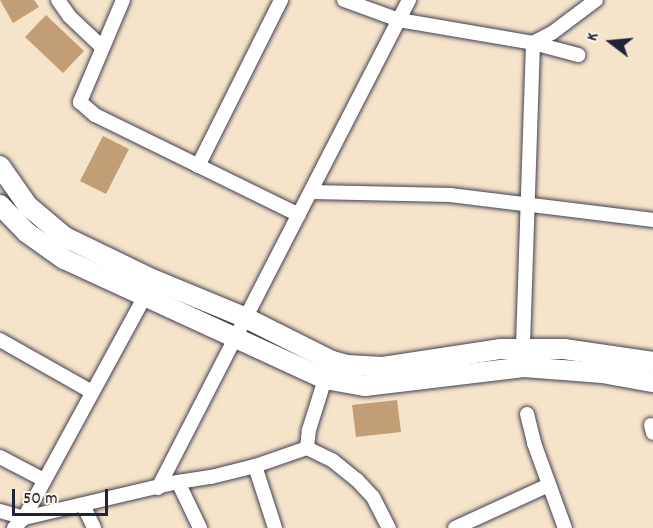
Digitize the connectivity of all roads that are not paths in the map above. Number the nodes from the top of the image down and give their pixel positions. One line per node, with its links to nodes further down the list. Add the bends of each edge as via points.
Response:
1 (58, 0): 9 (street)
2 (123, 0): 9 (street)
3 (281, 0): 12 (street)
4 (344, 0): 7 (street)
5 (409, 0): 7 (street)
6 (596, 0): 8 (street)
7 (399, 20): 8 (street); 13 (street)
8 (532, 43): 10 (street); 15 (street)
9 (102, 47): 12 (street, via 80,102 95,115)
10 (578, 55)
11 (0, 166): 19 (main road, via 28,206 65,237)
12 (198, 166): 16 (street)
13 (312, 192): 15 (street, via 450,195); 16 (street)
14 (0, 205): 18 (main road, via 26,232 64,259)
15 (527, 206): 17 (street); 22 (street)
16 (299, 215): 19 (street)
17 (653, 220)
18 (145, 296): 20 (main road); 26 (street)
19 (246, 318): 20 (street); 22 (main road, via 312,352 347,364 383,367)
20 (236, 337): 24 (main road); 34 (street)
21 (0, 340): 26 (street)
22 (523, 349): 23 (main road, via 564,349)
23 (653, 362)
24 (325, 380): 25 (main road, via 364,386 524,368 602,373); 28 (street)
25 (653, 382)
26 (92, 392): 31 (street)
27 (526, 414): 33 (street)
28 (307, 448): 30 (street); 41 (street, via 332,460 357,480 373,497)
29 (0, 457): 31 (street)
30 (255, 466): 32 (street); 40 (street)
31 (44, 480): 37 (street)
32 (178, 482): 34 (street); 39 (street)
33 (549, 485): 42 (street); 43 (street)
34 (158, 488): 35 (street)
35 (83, 505): 37 (street); 38 (street)
36 (0, 511): 37 (street)
37 (19, 523)
38 (94, 528)
39 (200, 528)
40 (275, 528)
41 (389, 528)
42 (455, 528)
43 (565, 528)

